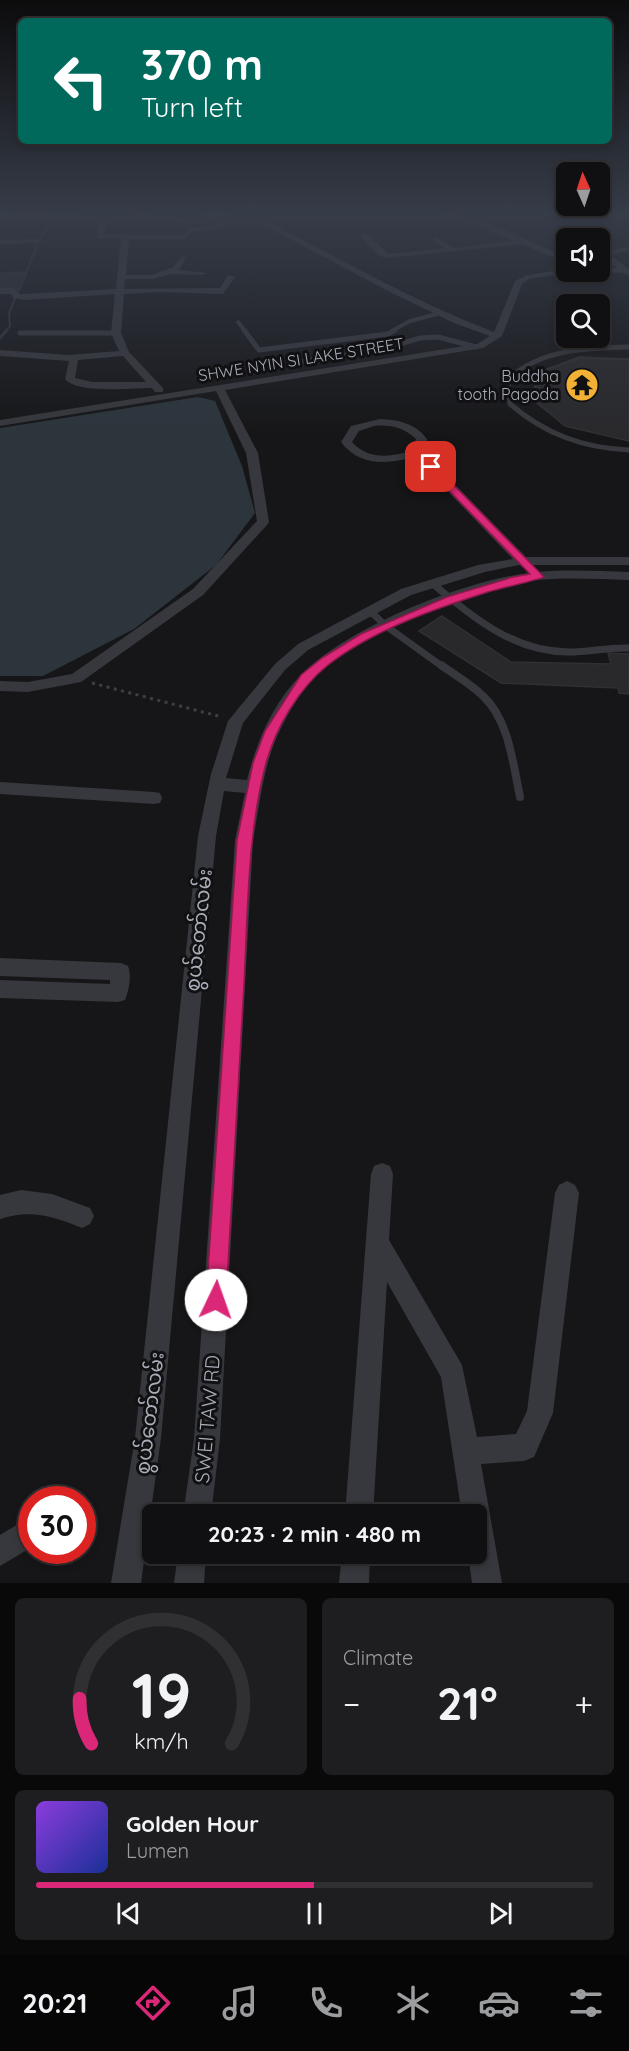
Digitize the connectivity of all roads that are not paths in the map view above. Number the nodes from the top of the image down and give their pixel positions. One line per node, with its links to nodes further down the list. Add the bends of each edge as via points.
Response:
1 (121, 288): 7 (street)
2 (225, 288): 5 (street, via 223,291)
3 (392, 288): 8 (street)
4 (516, 288): 12 (street)
5 (159, 289): 7 (street)
6 (0, 291): 7 (street, via 14,291 18,297)
7 (121, 292): 11 (street)
8 (441, 313): 9 (lane, via 410,321 388,334 260,350); 12 (street)
9 (238, 322)
10 (20, 333): 11 (lane)
11 (116, 333): 16 (street)
12 (497, 336): 13 (street, SHWE NYIN SI LAKE STREET)
13 (476, 346): 18 (lane, via 420,338 383,349); 20 (street, SHWE NYIN SI LAKE STREET)
14 (629, 347): 23 (lane, via 585,348 549,356 520,367 508,380 510,405 527,421 565,440)
15 (0, 353): 17 (street)
16 (125, 353): 17 (street); 19 (street)
17 (74, 357): 19 (street, via 70,379 73,382 92,386)
18 (292, 363)
19 (154, 385): 21 (street, via 159,390)
20 (219, 388): 22 (street, SHWE NYIN SI LAKE STREET); 36 (street, via 252,453 263,522 198,591 76,678 28,687)
21 (0, 412)
22 (0, 423)
23 (629, 450)
24 (417, 453): 24 (street, via 422,439 399,423 362,424 349,432 346,441 353,451 368,458 388,460); 25 (street)
25 (522, 561): 26 (street, စွယ်တော်လမ်း); 28 (street); 29 (street, စွယ်တော်လမ်း)
26 (629, 561)
27 (629, 576): 28 (street, SWEI TAW RD)
28 (539, 577): 30 (street, SWEI TAW RD, via 517,579)
29 (432, 584): 30 (lane); 31 (street, စွယ်တော်လမ်း, via 406,592)
30 (451, 599): 32 (street, SWEI TAW RD); 33 (lane, via 510,642 530,648 568,652)
31 (370, 611): 32 (lane); 34 (street, စွယ်တော်လမ်း, via 303,647)
32 (386, 626): 35 (street, SWEI TAW RD); 40 (lane, via 484,696 496,710 505,729)
33 (629, 648)
34 (280, 666): 35 (street); 37 (street, စွယ်တော်လမ်း, via 236,721)
35 (305, 678): 38 (street, SWEI TAW RD, via 271,731)
36 (0, 686)
37 (217, 784): 38 (street); 58 (street, စွယ်တော်လမ်း, via 207,836 148,1438)
38 (255, 787): 50 (street, SWEI TAW RD, via 244,840 207,1439)
39 (0, 788): 41 (street)
40 (520, 797)
41 (154, 798)
42 (0, 968): 43 (street, via 121,972 118,993)
43 (0, 989)
44 (382, 1174): 48 (street)
45 (567, 1193): 49 (street, via 540,1413 524,1447)
46 (0, 1207): 47 (street, via 9,1203 46,1202)
47 (82, 1216)
48 (377, 1240): 49 (street, via 453,1374); 51 (street)
49 (466, 1451): 52 (street)
50 (199, 1504)
51 (359, 1504)
52 (474, 1504)
53 (18, 1539): 54 (street)
54 (0, 1552)
55 (191, 1564): 59 (street)
56 (355, 1564): 60 (street)
57 (484, 1564): 61 (street)
58 (126, 1583)
59 (189, 1583)
60 (354, 1583)
61 (487, 1583)

